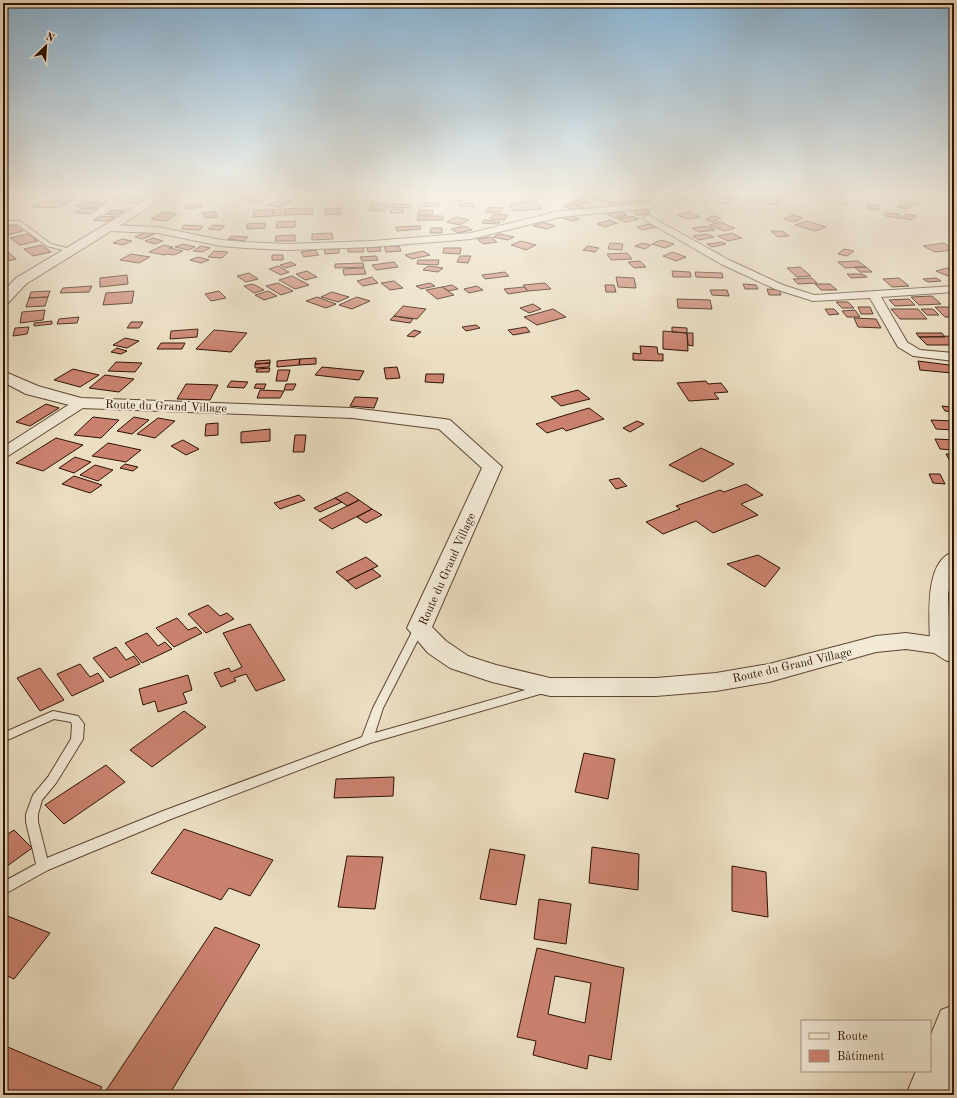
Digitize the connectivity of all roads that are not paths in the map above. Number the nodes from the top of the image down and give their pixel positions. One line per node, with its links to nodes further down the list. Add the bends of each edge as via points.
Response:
1 (54, 246): 6 (lane)
2 (78, 246): 6 (street)
3 (272, 246): 4 (street)
4 (309, 246)
5 (697, 246): 8 (street, via 725,262 813,298)
6 (71, 250): 9 (street, via 21,281)
7 (954, 289): 8 (street)
8 (874, 294): 10 (street, via 902,344 917,353)
9 (3, 300)
10 (954, 357)
11 (3, 376): 12 (street, Route du Grand Village, via 32,390)
12 (81, 403): 13 (street); 15 (street, Route du Grand Village, via 352,413 444,424 492,467)
13 (3, 453)
14 (954, 557): 16 (street, via 946,568 939,606)
15 (419, 628): 17 (street, Route du Grand Village, via 437,647 459,662); 19 (lane, via 378,708)
16 (947, 649): 17 (street, Route du Grand Village, via 906,641 876,644 769,673 716,682 656,687)
17 (550, 687): 19 (lane)
18 (3, 738): 20 (lane, via 53,715 74,719 78,724 76,739 52,780 37,798 32,814)
19 (366, 740): 20 (lane, via 167,815)
20 (42, 866): 21 (lane)
21 (3, 889)
22 (954, 1023): 23 (street)
23 (935, 1089)

